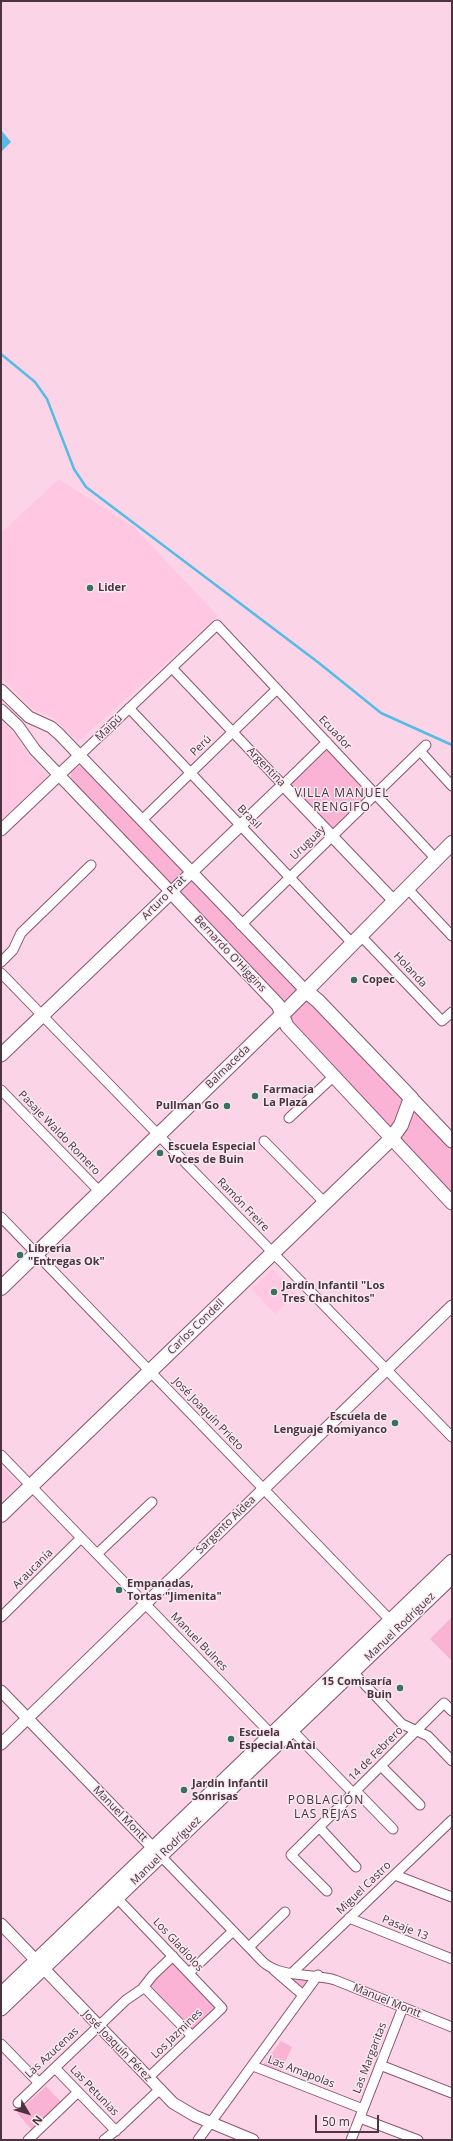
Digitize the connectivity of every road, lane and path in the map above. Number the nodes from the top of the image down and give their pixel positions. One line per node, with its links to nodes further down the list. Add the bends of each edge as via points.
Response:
1 (217, 625): 2 (street, Maipú); 3 (street, Ecuador)
2 (172, 668): 5 (street, Maipú); 7 (street, Argentina)
3 (277, 689): 7 (street, Perú); 8 (street, Ecuador)
4 (1, 690): 9 (street, via 30,717 55,730)
5 (129, 708): 9 (street, Maipú); 10 (street, Brasil)
6 (1, 710): 11 (street, Bernardo O'Higgins)
7 (233, 732): 10 (street, Perú); 12 (street, Argentina)
8 (327, 742): 12 (street, Arturo Prat); 14 (street, Ecuador)
9 (80, 755): 11 (street, Maipú); 15 (street)
10 (191, 773): 15 (street, Perú); 16 (street, Brasil)
11 (59, 774): 17 (street, Maipú); 25 (street, Bernardo O'Higgins)
12 (283, 785): 16 (street, Arturo Prat); 18 (street, Argentina)
13 (452, 786): 14 (street, Uruguay, via 423,748)
14 (376, 794): 18 (street, Uruguay); 20 (street, Ecuador)
15 (142, 820): 22 (street)
16 (240, 825): 22 (street, Arturo Prat); 23 (street, Brasil)
17 (1, 830)
18 (332, 836): 23 (street, Uruguay); 26 (street, Argentina)
19 (452, 843): 20 (main road, Balmaceda)
20 (436, 859): 24 (main road, Balmaceda)
21 (91, 865): 30 (street, via 21,933 13,950)
22 (191, 872): 25 (street, Arturo Prat); 27 (street)
23 (290, 877): 27 (street, Uruguay); 29 (street, Brasil)
24 (407, 888): 26 (main road, Balmaceda); 28 (street)
25 (171, 892): 34 (main road, Arturo Prat); 35 (main road, Bernardo O'Higgins, via 278,1005)
26 (394, 901): 29 (main road, Balmaceda)
27 (241, 925): 32 (street)
28 (452, 936)
29 (356, 939): 32 (main road, Balmaceda); 33 (street, Holanda, via 442,1021)
30 (1, 962)
31 (1, 973): 34 (street, Ramón Freire)
32 (305, 990): 35 (main road, Balmaceda); 40 (main road)
33 (452, 1012)
34 (42, 1015): 36 (main road, Arturo Prat); 42 (street, Ramón Freire)
35 (282, 1015): 37 (main road, Bernardo O'Higgins, via 287,1026); 42 (main road, Balmaceda)
36 (1, 1054)
37 (334, 1076): 41 (street); 43 (main road, Bernardo O'Higgins)
38 (1, 1090): 46 (street, Pasaje Waldo Romero)
39 (1, 1098): 46 (street, Pasaje Waldo Romero)
40 (411, 1098): 43 (main road, Carlos Condell, via 401,1125); 45 (main road)
41 (289, 1118)
42 (159, 1135): 46 (main road, Balmaceda); 50 (street, Ramón Freire)
43 (391, 1138): 47 (main road, Carlos Condell); 48 (main road, Bernardo O'Higgins)
44 (264, 1141): 47 (street)
45 (452, 1141)
46 (98, 1194): 51 (main road, Balmaceda)
47 (324, 1203): 50 (main road, Carlos Condell)
48 (452, 1203)
49 (1, 1216): 51 (street, José Joaquín Prieto)
50 (273, 1253): 54 (street, Ramón Freire); 55 (main road, Carlos Condell)
51 (37, 1254): 52 (main road, Balmaceda); 55 (street, José Joaquín Prieto)
52 (1, 1288)
53 (452, 1306): 54 (street, Sargento Aldea)
54 (386, 1370): 56 (street, Ramón Freire); 59 (street, Sargento Aldea)
55 (150, 1371): 58 (main road, Carlos Condell); 59 (street, José Joaquín Prieto)
56 (452, 1437)
57 (1, 1455): 58 (street, Manuel Bulnes)
58 (31, 1486): 61 (main road, Carlos Condell); 62 (street, Manuel Bulnes)
59 (264, 1489): 66 (street, Sargento Aldea); 68 (street, José Joaquín Prieto)
60 (152, 1502): 63 (street)
61 (1, 1515)
62 (81, 1538): 63 (street, Manuel Bulnes); 67 (street, Araucanía)
63 (97, 1554): 66 (street, Manuel Bulnes)
64 (452, 1561): 68 (main road, Manuel Rodríguez)
65 (452, 1577): 68 (main road, Manuel Rodríguez)
66 (145, 1604): 72 (street, Sargento Aldea); 75 (street, Manuel Bulnes)
67 (1, 1617)
68 (394, 1624): 69 (main road, Manuel Rodríguez); 73 (main road, Manuel Rodríguez)
69 (353, 1672): 73 (main road, Manuel Rodríguez); 74 (street, via 402,1724)
70 (1, 1691): 72 (street, Manuel Montt)
71 (452, 1711): 74 (street, 14 de Febrero, via 444,1703)
72 (27, 1718): 76 (street, Sargento Aldea); 84 (street, Manuel Montt)
73 (288, 1726): 75 (main road, Manuel Rodríguez); 79 (street)
74 (416, 1731): 77 (street, via 428,1736); 78 (street, 14 de Febrero)
75 (276, 1738): 84 (main road, Manuel Rodríguez)
76 (1, 1744)
77 (452, 1761)
78 (381, 1766): 79 (street, 14 de Febrero); 80 (street)
79 (355, 1792): 82 (street, 14 de Febrero); 83 (street)
80 (420, 1806)
81 (452, 1820): 86 (street, Miguel Castro)
82 (319, 1827): 85 (street); 87 (street, 14 de Febrero, via 291,1855)
83 (393, 1830)
84 (157, 1852): 89 (main road, Manuel Rodríguez); 93 (street, Manuel Montt); 97 (main road, Manuel Rodríguez)
85 (356, 1867)
86 (395, 1875): 88 (street); 91 (street, Miguel Castro)
87 (327, 1891)
88 (452, 1897)
89 (117, 1898): 95 (street, Los Gladiolos); 97 (main road, Manuel Rodríguez)
90 (285, 1912): 94 (street)
91 (349, 1918): 96 (street, Pasaje 13); 100 (street, Miguel Castro)
92 (1, 1924): 97 (street, José Joaquín Pérez)
93 (233, 1931): 94 (street, Manuel Montt); 99 (street)
94 (249, 1947): 98 (street, Manuel Montt)
95 (173, 1956): 99 (street, Los Gladiolos); 102 (street, Las Azucenas)
96 (452, 1958)
97 (39, 1965): 103 (main road, Manuel Rodríguez); 107 (main road, Manuel Rodríguez); 108 (street, José Joaquín Pérez)
98 (273, 1969): 100 (street, Manuel Montt); 104 (street, Manuel Montt)
99 (188, 1973): 106 (street, Los Gladiolos)
100 (292, 1974): 101 (street, Manuel Montt)
101 (318, 1975): 104 (street); 105 (street, Manuel Montt)
102 (144, 1987): 108 (street, Las Azucenas); 110 (street)
103 (1, 1994)
104 (303, 1995): 113 (street)
105 (403, 2007): 109 (street, Manuel Montt); 112 (street, Las Margaritas)
106 (222, 2008): 110 (street, Los Jazmines)
107 (1, 2009)
108 (98, 2027): 114 (street, Las Azucenas); 115 (street, José Joaquín Pérez)
109 (452, 2027)
110 (192, 2036): 115 (street, Los Jazmines)
111 (1, 2044): 116 (street)
112 (380, 2065): 119 (street); 121 (street, Las Margaritas)
113 (252, 2066): 121 (street, Las Amapolas); 122 (street)
114 (54, 2068): 116 (street, Las Azucenas); 118 (street, Las Petunias)
115 (148, 2078): 117 (street, José Joaquín Pérez)
116 (39, 2082): 120 (street, Las Azucenas)
117 (159, 2090): 122 (street, José Joaquín Pérez, via 181,2109); 123 (street)
118 (78, 2092): 123 (street, Las Petunias); 124 (street)
119 (452, 2093)
120 (18, 2103)
121 (362, 2113): 128 (street, Las Margaritas); 129 (street, Las Amapolas)
122 (211, 2123): 126 (street); 127 (street, José Joaquín Pérez)
123 (116, 2131): 125 (street)
124 (28, 2140)
125 (104, 2140)
126 (198, 2140)
127 (253, 2140)
128 (351, 2140)
129 (418, 2140)

